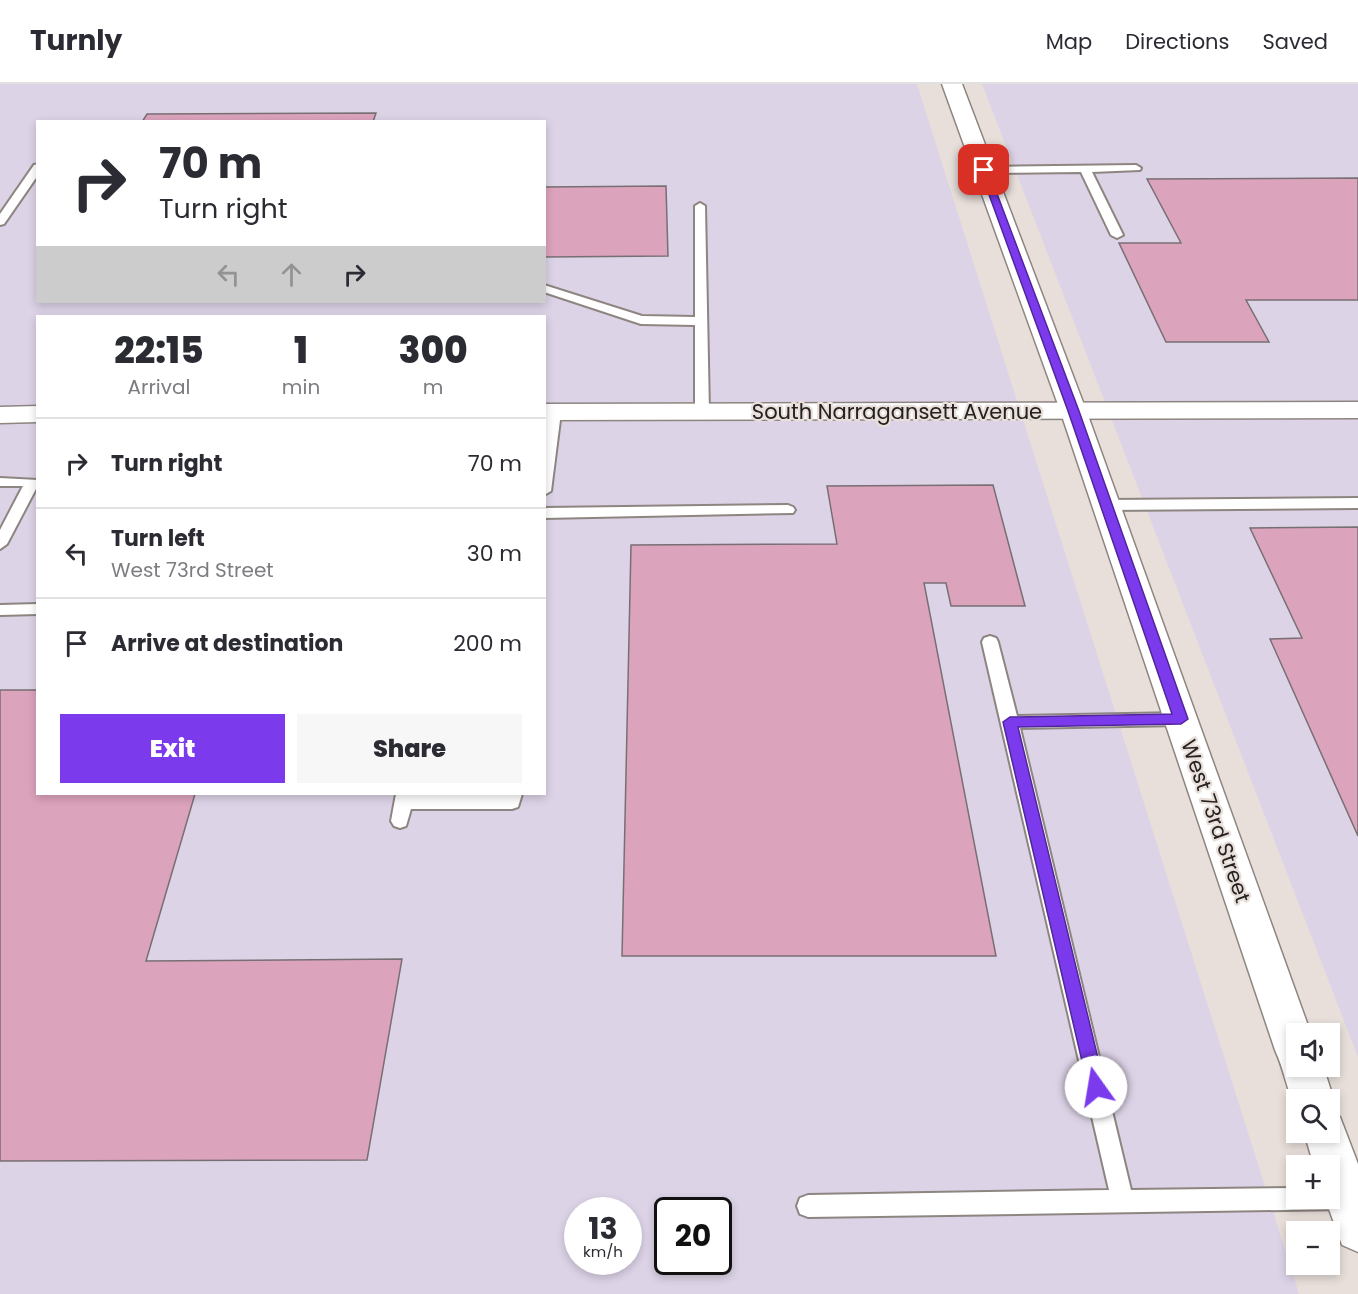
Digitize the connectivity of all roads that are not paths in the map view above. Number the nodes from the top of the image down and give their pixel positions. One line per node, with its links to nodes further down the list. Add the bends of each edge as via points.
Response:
1 (952, 84): 5 (street, West 73rd Street)
2 (1136, 168): 4 (lane)
3 (36, 169): 7 (lane)
4 (1085, 169): 5 (lane); 8 (lane)
5 (984, 170): 12 (street, West 73rd Street)
6 (700, 206): 10 (lane)
7 (0, 222)
8 (1117, 235)
9 (546, 289): 10 (lane, via 641,320)
10 (701, 321): 14 (lane)
11 (1358, 410): 12 (street, South Narragansett Avenue)
12 (1073, 411): 14 (street, South Narragansett Avenue); 20 (street, West 73rd Street)
13 (549, 412): 14 (street, South Narragansett Avenue); 17 (lane)
14 (702, 412)
15 (36, 414): 16 (street)
16 (0, 415)
17 (546, 459)
18 (0, 482): 23 (lane, via 32,482)
19 (1358, 503): 20 (lane)
20 (1106, 506): 27 (street, West 73rd Street)
21 (788, 510): 22 (lane)
22 (546, 513)
23 (0, 544)
24 (36, 609): 25 (lane)
25 (0, 610)
26 (990, 642): 28 (lane)
27 (1181, 719): 28 (lane); 32 (street, West 73rd Street)
28 (1010, 722): 34 (lane)
29 (513, 795): 30 (lane, via 512,802)
30 (404, 798): 31 (lane)
31 (400, 820)
32 (1287, 1023)
33 (1329, 1143): 36 (street)
34 (1123, 1201): 35 (lane); 36 (lane)
35 (808, 1206)
36 (1353, 1213)

